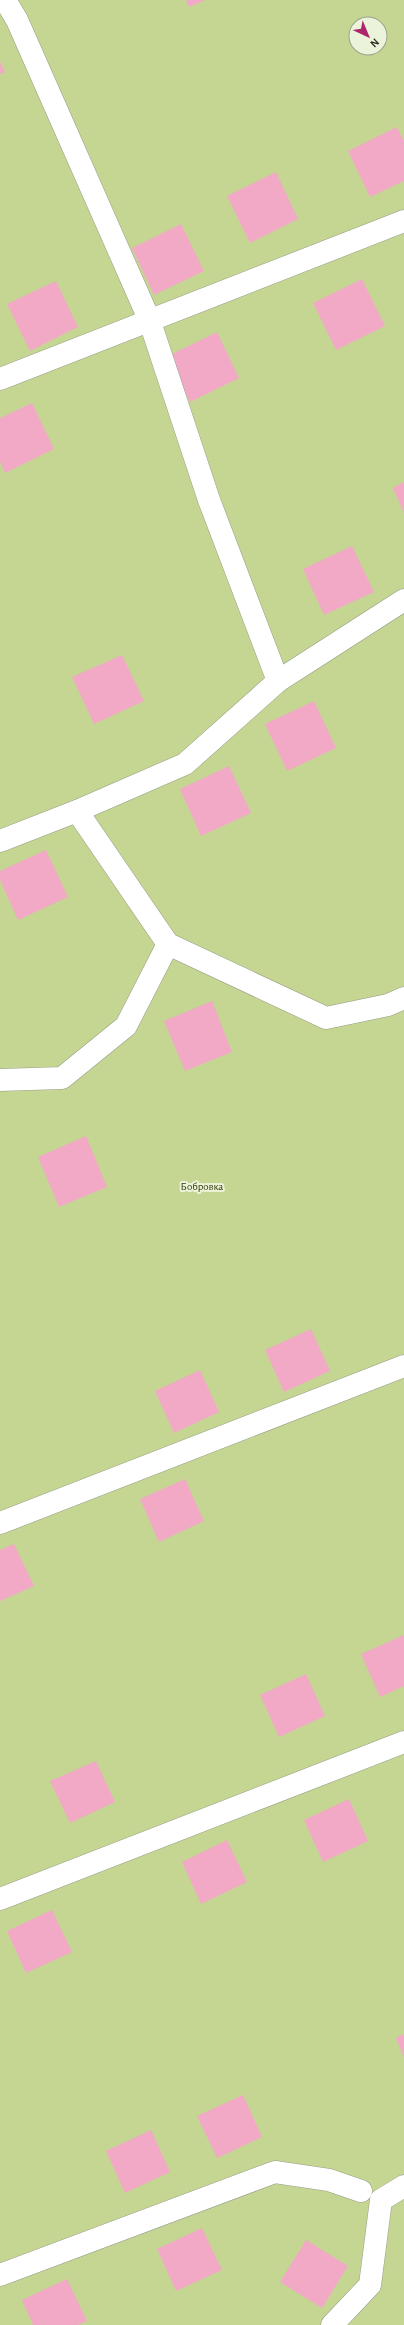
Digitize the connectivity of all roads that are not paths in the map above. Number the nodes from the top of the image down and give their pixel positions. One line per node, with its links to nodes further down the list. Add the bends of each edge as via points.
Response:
1 (5, 0): 3 (street, via 20,27)
2 (404, 221): 3 (street)
3 (149, 319): 4 (street); 6 (street, via 209,500)
4 (0, 379)
5 (404, 600): 6 (street)
6 (278, 681): 7 (street, via 185,764)
7 (77, 811): 8 (street); 9 (street)
8 (0, 840)
9 (168, 944): 10 (street, via 326,1018 388,1005); 11 (street, via 126,1026 62,1078)
10 (404, 998)
11 (0, 1080)
12 (404, 1366): 13 (street)
13 (0, 1523)
14 (404, 1742): 15 (street)
15 (0, 1898)
16 (404, 2186): 19 (street, via 381,2200 370,2285)
17 (361, 2191): 18 (street, via 329,2180 274,2172)
18 (0, 2275)
19 (332, 2325)

